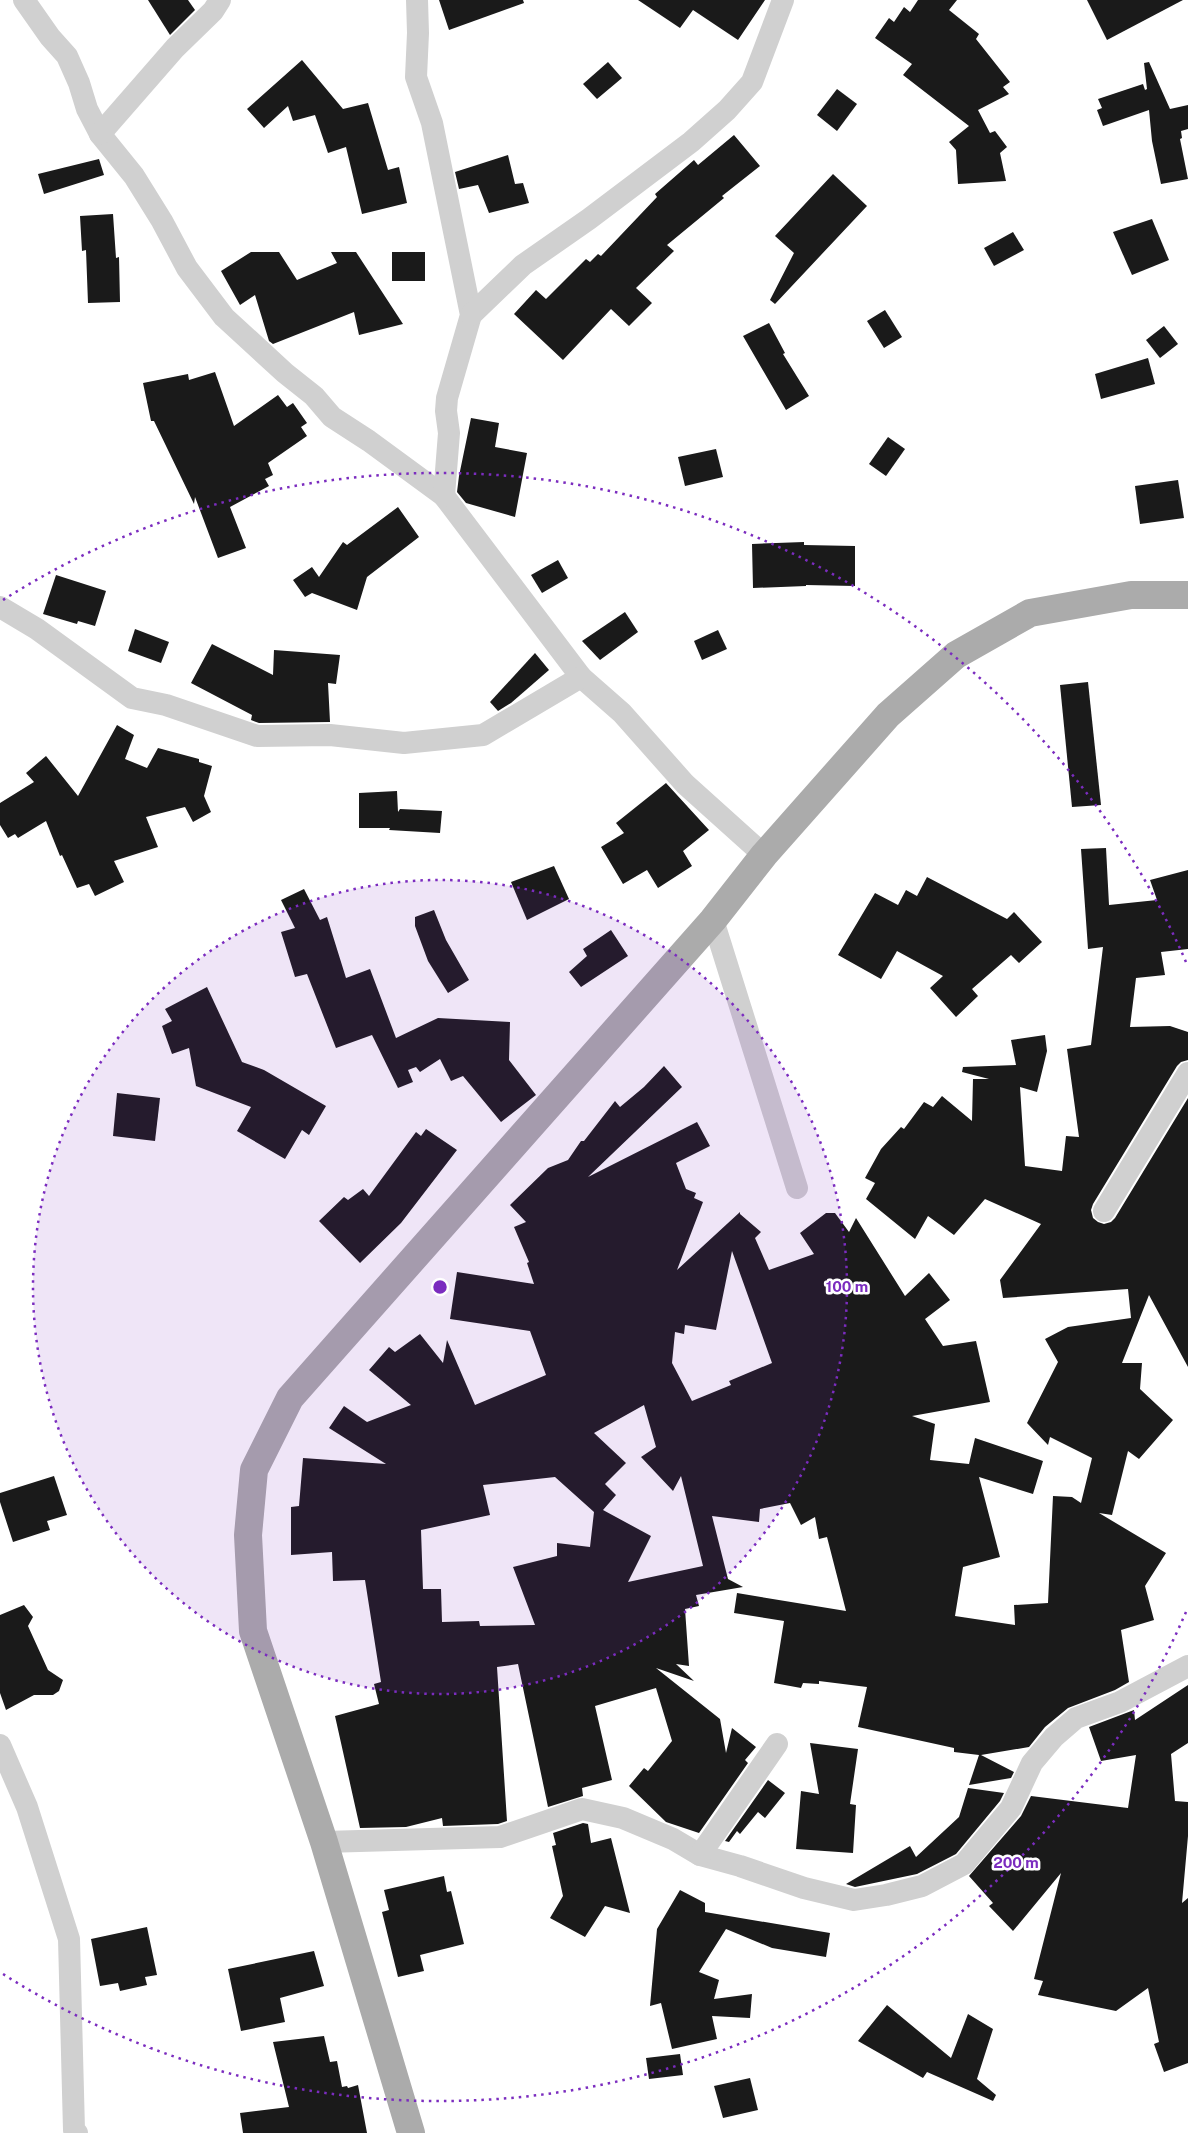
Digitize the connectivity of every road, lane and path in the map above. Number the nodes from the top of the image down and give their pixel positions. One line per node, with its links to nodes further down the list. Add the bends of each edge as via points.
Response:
1 (24, 0): 5 (street, via 67,56)
2 (220, 0): 5 (street)
3 (417, 0): 6 (street, via 416,77 432,122)
4 (783, 0): 6 (street, via 752,82 727,110 683,148 523,265)
5 (100, 134): 7 (street, via 134,176 187,268 224,317 314,396 332,417)
6 (471, 315): 7 (street, via 447,398 449,433)
7 (444, 496): 10 (street)
8 (1188, 595): 11 (main road, via 1131,595 1030,613 956,655 888,715)
9 (0, 607): 10 (street, via 132,698 166,705 257,736 330,735 404,742 483,735)
10 (581, 677): 11 (street, via 622,713 684,784)
11 (764, 855): 12 (main road)
12 (713, 920): 14 (street); 19 (main road, via 290,1398 254,1470 248,1535 253,1631)
13 (1188, 1072): 15 (street)
14 (797, 1188)
15 (1104, 1211)
16 (1188, 1666): 20 (street, via 1120,1702 1076,1718 1054,1737 1032,1764 1011,1808 964,1864 922,1886 854,1900 804,1888)
17 (777, 1744): 20 (street)
18 (0, 1745): 21 (street, via 27,1807 69,1939 74,2130)
19 (324, 1842): 20 (street, via 500,1838 582,1809 623,1818 673,1839); 22 (main road)
20 (700, 1855)
21 (77, 2133)
22 (410, 2133)

